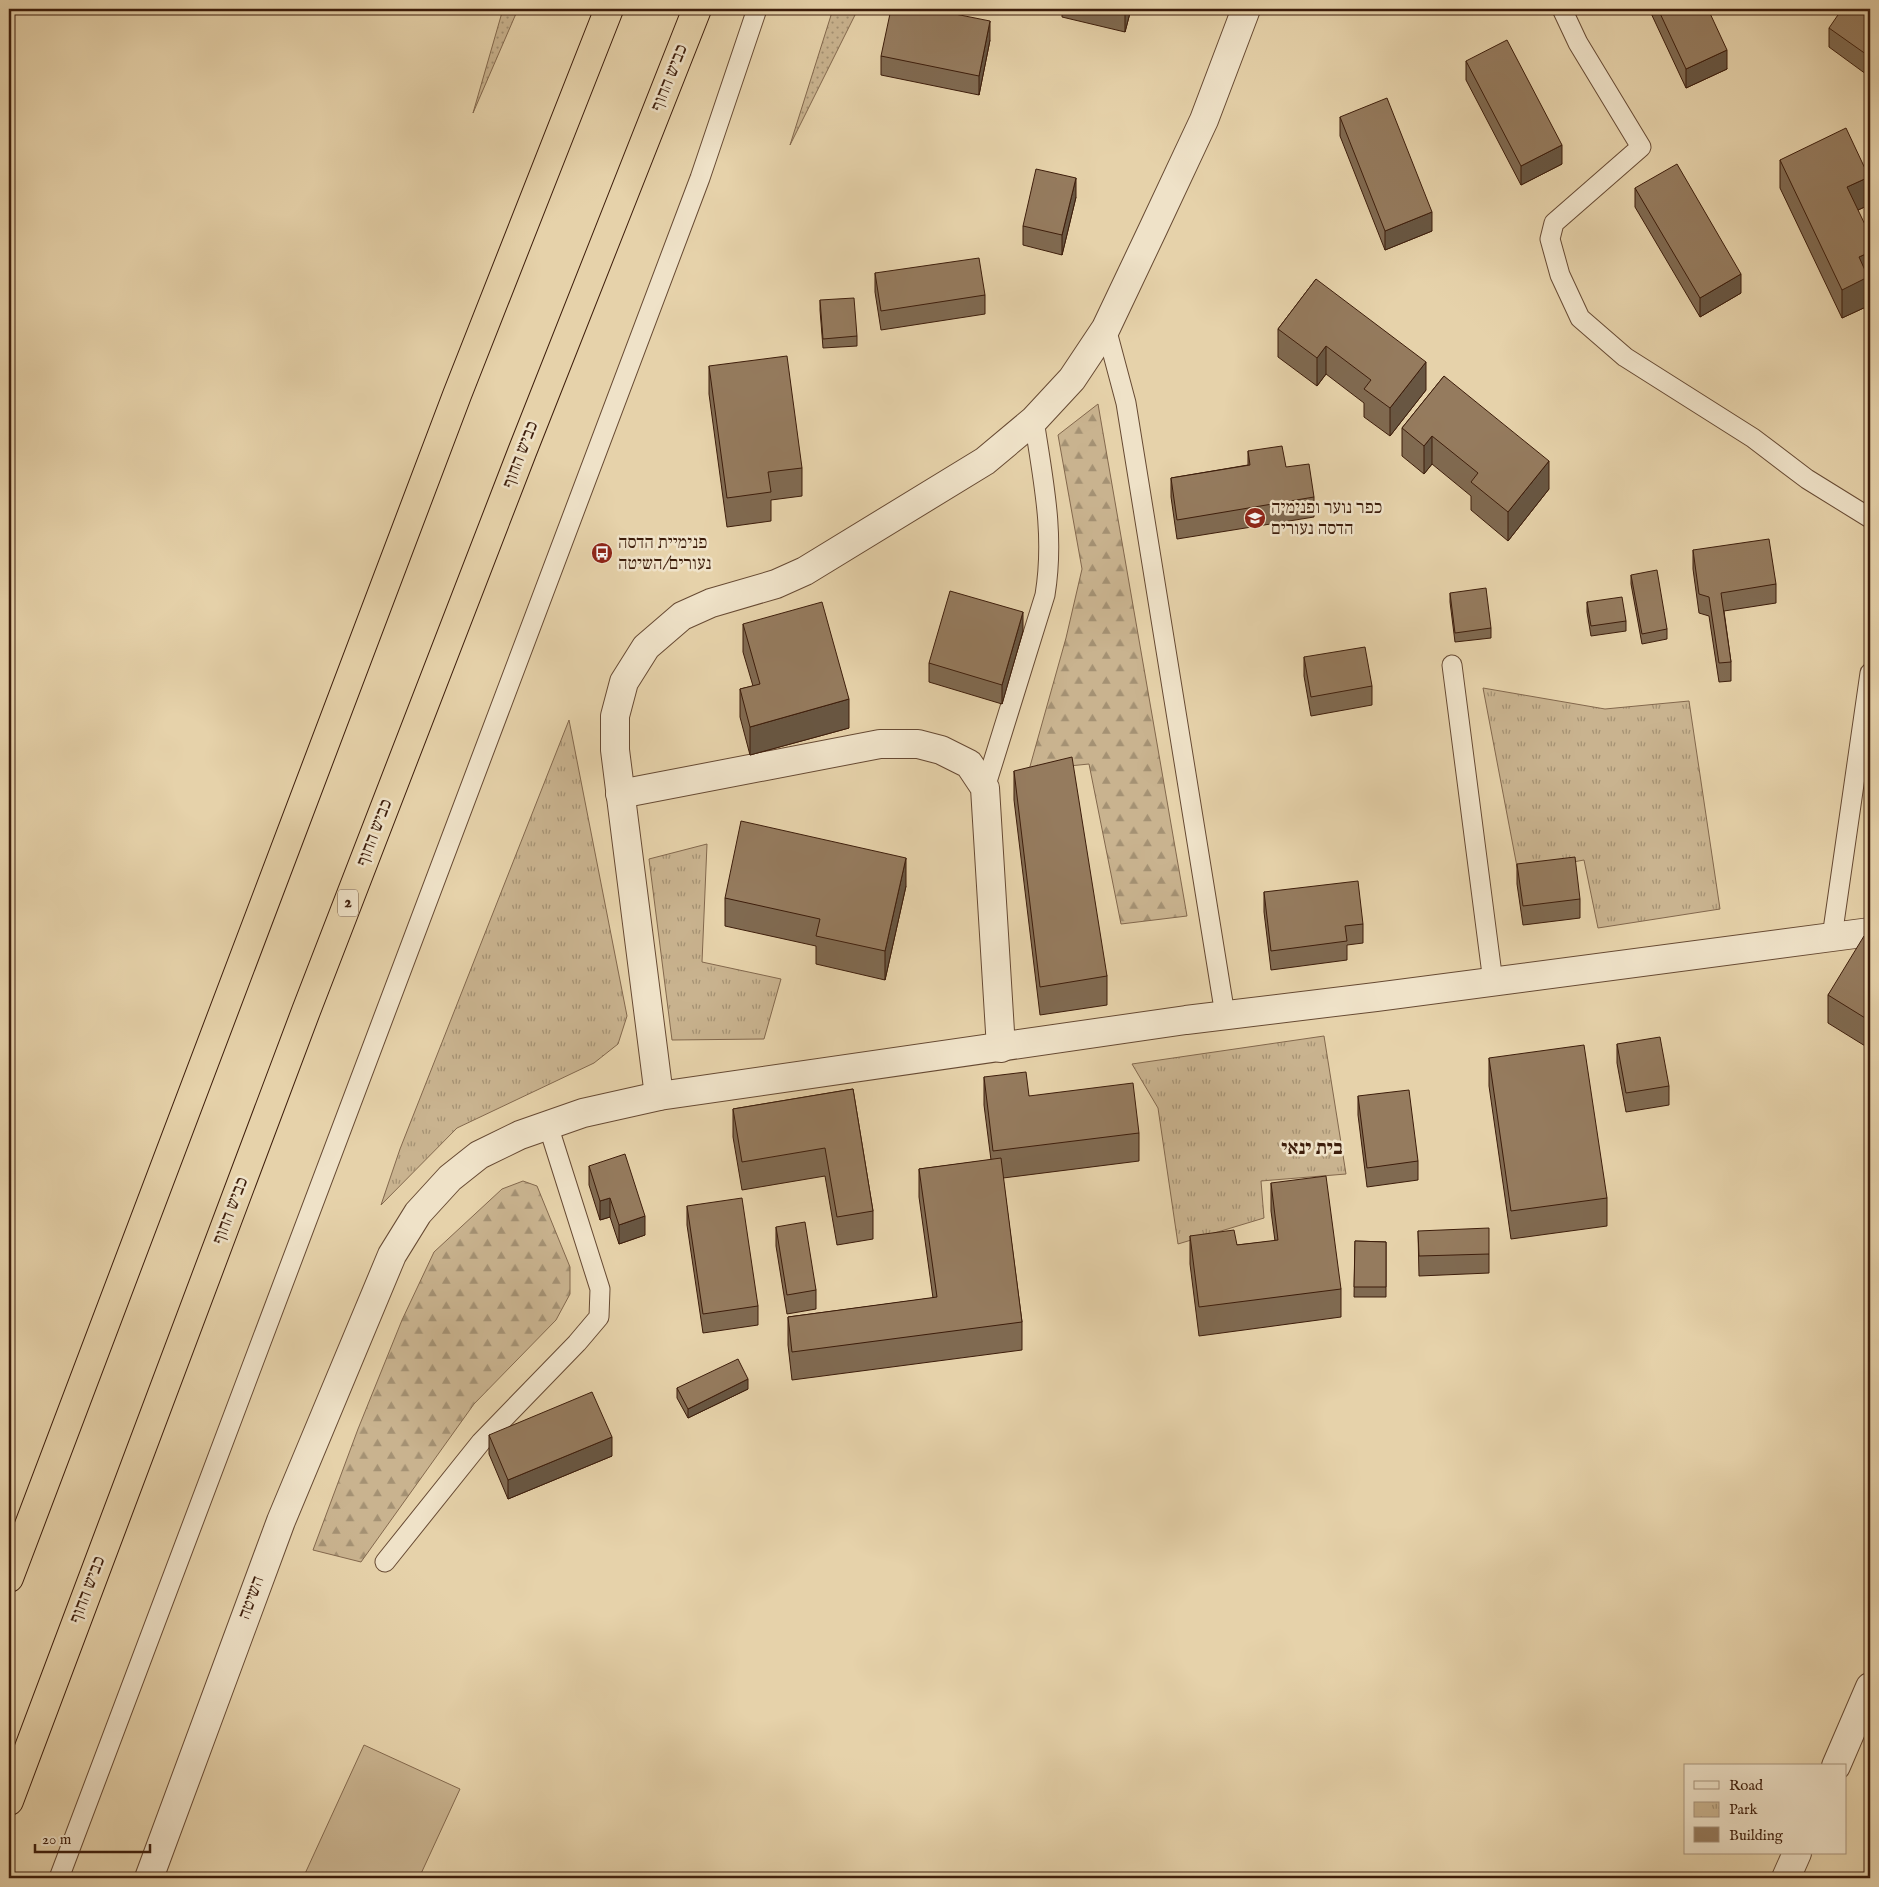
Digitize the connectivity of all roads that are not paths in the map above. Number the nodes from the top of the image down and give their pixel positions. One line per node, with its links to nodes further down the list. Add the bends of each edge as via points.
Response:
1 (609, 9): 21 (highway, via 457,395)
2 (697, 9): 24 (highway, כביש החוף / 2, via 310,1002)
3 (757, 9): 26 (lane, via 700,178)
4 (1246, 9): 6 (street, via 1204,120)
5 (1562, 9): 8 (lane, via 1578,43 1641,147 1554,224 1550,239 1560,275 1580,318 1625,357)
6 (1106, 328): 7 (street, via 1072,379); 16 (lane, via 1126,403)
7 (1034, 420): 11 (lane, via 1049,523 1049,569 1045,595); 12 (street, via 985,461 805,571 682,616 646,647 624,682 615,716)
8 (1870, 518)
9 (1452, 665): 15 (lane)
10 (1870, 673): 14 (lane)
11 (985, 788): 12 (street, via 969,764 941,750 918,744 880,744); 17 (street)
12 (620, 794): 18 (street)
13 (1870, 932): 14 (street, השיטה)
14 (1832, 937): 15 (street, השיטה)
15 (1493, 982): 16 (street, השיטה)
16 (1225, 1015): 17 (street, השיטה)
17 (1001, 1048): 18 (street, השיטה)
18 (659, 1096): 19 (street, השיטה, via 583,1113)
19 (548, 1125): 20 (lane, via 600,1289 599,1316 481,1442); 27 (street, השיטה, via 479,1155 450,1178 418,1213 392,1255 280,1521)
20 (385, 1562)
21 (9, 1578)
22 (1870, 1687): 23 (street)
23 (1837, 1764)
24 (9, 1801)
25 (1797, 1854): 28 (street)
26 (59, 1878)
27 (149, 1878)
28 (1786, 1878)

